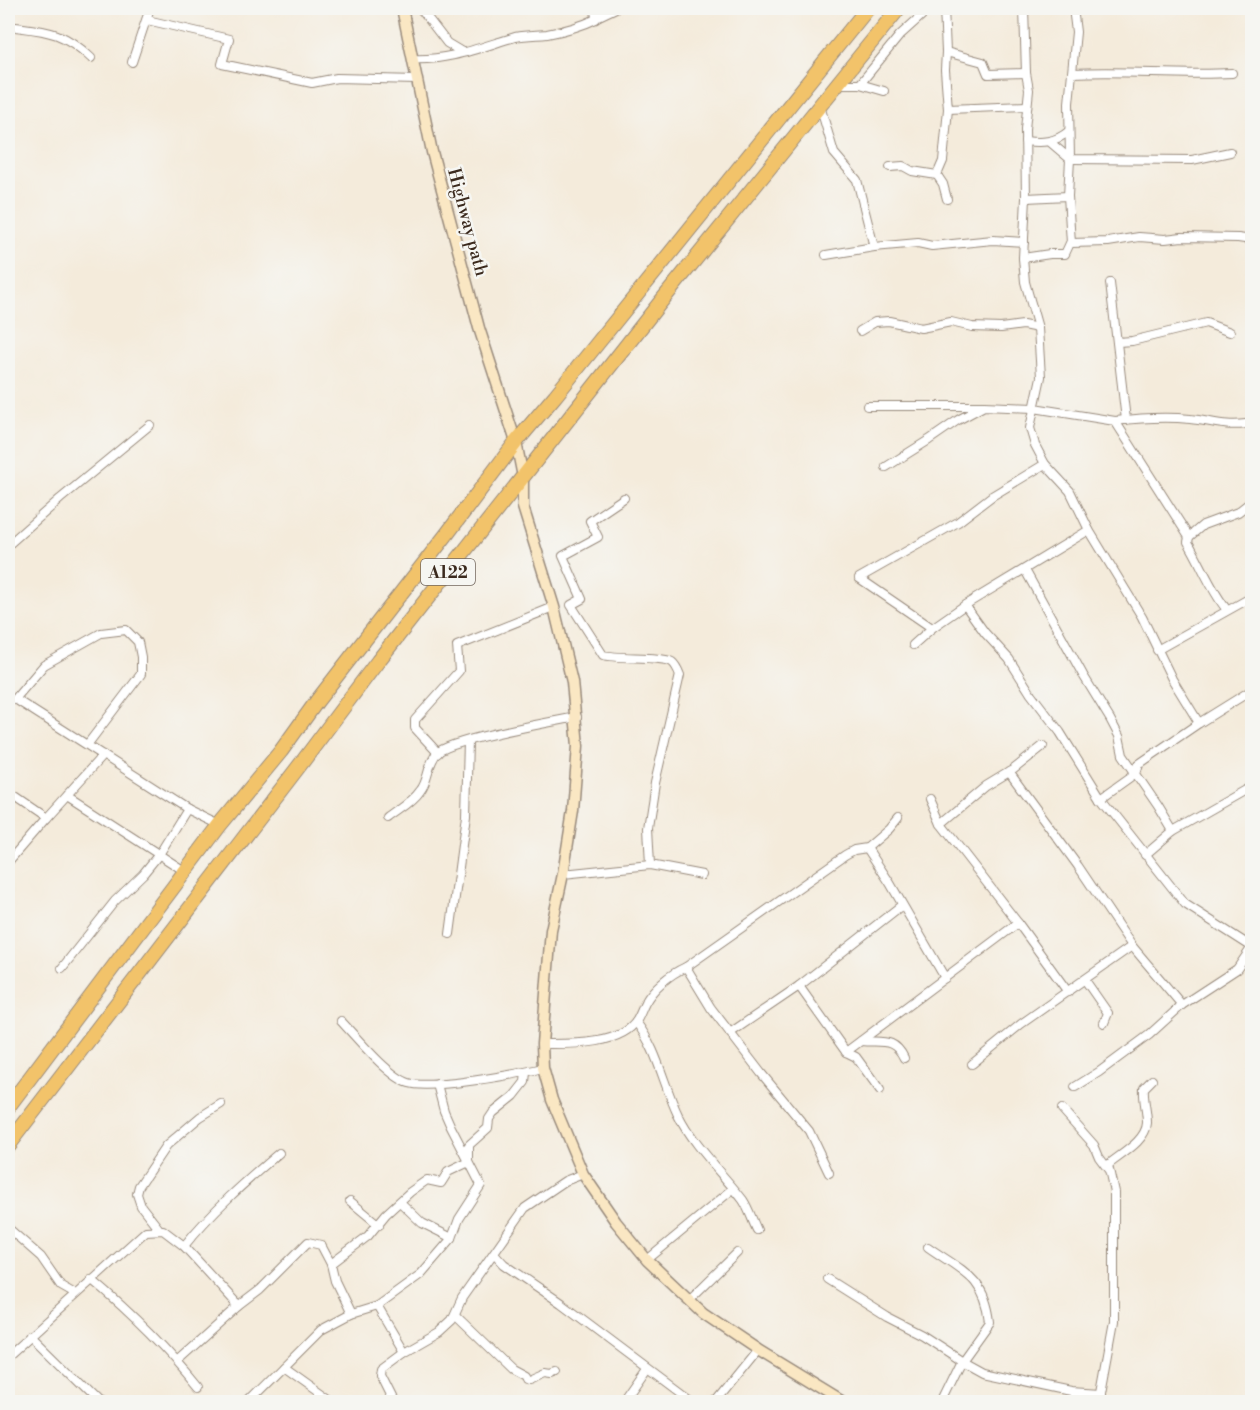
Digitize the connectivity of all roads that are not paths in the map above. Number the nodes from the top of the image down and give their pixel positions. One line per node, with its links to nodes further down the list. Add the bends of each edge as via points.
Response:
1 (150, 8): 13 (street)
2 (402, 8): 18 (street, Highway path)
3 (420, 8): 15 (street, via 447,43)
4 (595, 8): 12 (street)
5 (616, 8): 12 (street)
6 (868, 8): 58 (highway, A122)
7 (899, 8): 24 (highway, A122)
8 (930, 8): 25 (street, via 900,35)
9 (944, 8): 16 (street)
10 (1024, 8): 20 (street)
11 (1073, 8): 21 (street)
12 (597, 17): 15 (street, via 551,33 517,37)
13 (147, 20): 19 (street); 23 (street, via 229,39 222,64 312,83 337,78)
14 (8, 26): 17 (street, via 58,34)
15 (462, 52): 18 (street, via 427,60)
16 (946, 52): 20 (street, via 983,62 988,74); 29 (street)
17 (90, 58)
18 (412, 59): 23 (street, Highway path)
19 (132, 62)
20 (1026, 73): 28 (street)
21 (1073, 73): 22 (street); 30 (street)
22 (1232, 73)
23 (417, 80): 58 (street, Highway path, via 479,328)
24 (840, 80): 25 (street, via 844,84); 27 (highway, A122)
25 (860, 84): 26 (street)
26 (884, 91)
27 (820, 106): 43 (street, via 834,153 857,180); 61 (highway, A122)
28 (1026, 106): 29 (street); 31 (street)
29 (948, 109): 36 (street, via 943,161)
30 (1069, 131): 32 (street); 34 (street)
31 (1024, 141): 32 (street); 38 (street)
32 (1050, 142): 34 (street)
33 (1230, 152): 34 (street, via 1192,160)
34 (1070, 159): 37 (street)
35 (890, 167): 36 (street, via 903,166)
36 (937, 175): 39 (street)
37 (1068, 196): 38 (street); 42 (street)
38 (1026, 198): 41 (street)
39 (947, 199)
40 (1252, 240): 42 (street, via 1139,237)
41 (1024, 242): 43 (street, via 993,240); 45 (street)
42 (1071, 243): 45 (street, via 1065,254)
43 (874, 247): 44 (street)
44 (826, 255)
45 (1023, 258): 47 (street, via 1025,282)
46 (1110, 283): 50 (street)
47 (1038, 328): 48 (street, via 972,327 951,322 921,328 889,321 875,322); 53 (street, via 1041,377)
48 (860, 331)
49 (1230, 332): 50 (street, via 1206,324)
50 (1118, 342): 54 (street)
51 (867, 406): 52 (street)
52 (984, 406): 53 (street); 60 (street)
53 (1034, 408): 55 (street); 59 (street, via 1030,428)
54 (1126, 420): 55 (street); 56 (street, via 1165,417 1228,426)
55 (1115, 422): 65 (street)
56 (1246, 424)
57 (150, 425): 66 (street)
58 (516, 442): 61 (street, Highway path); 78 (highway, A122)
59 (1045, 464): 64 (street, via 1070,491); 72 (street, via 958,522 859,578)
60 (886, 467)
61 (523, 477): 70 (street, Highway path, via 523,507); 79 (highway, A122)
62 (624, 498): 105 (street, via 590,521 598,537 563,556 582,599 571,605 603,656 666,660 674,663 680,675 655,783 648,828)
63 (1252, 501): 65 (street, via 1238,513 1203,525)
64 (1089, 530): 67 (street); 73 (street)
65 (1189, 537): 71 (street, via 1208,582)
66 (8, 545)
67 (1025, 570): 69 (street); 88 (street, via 1110,719 1123,755)
68 (1252, 597): 71 (street)
69 (966, 605): 72 (street); 92 (street, via 1009,659)
70 (554, 606): 80 (street, Highway path); 85 (street, via 456,646 459,671 415,720 415,728)
71 (1227, 609): 74 (street)
72 (932, 627): 75 (street)
73 (1152, 638): 74 (street); 76 (street)
74 (1171, 642): 76 (street)
75 (913, 645)
76 (1157, 650): 81 (street)
77 (1252, 690): 81 (street)
78 (317, 701): 79 (highway, via 323,700); 99 (highway, A122)
79 (339, 713): 139 (highway, A122)
80 (577, 717): 82 (street); 107 (street, Highway path, via 573,811)
81 (1199, 723): 88 (street, via 1139,764)
82 (468, 741): 85 (street); 111 (street, via 466,815)
83 (87, 745): 83 (street, via 141,674 138,642 126,630 101,633 44,665 15,699); 86 (street)
84 (1042, 746): 87 (street)
85 (438, 753): 95 (street, via 421,791)
86 (103, 755): 91 (street); 94 (street)
87 (1009, 772): 98 (street); 112 (street)
88 (1136, 773): 92 (street); 100 (street)
89 (1252, 786): 100 (street)
90 (8, 792): 97 (street)
91 (68, 795): 97 (street); 102 (street)
92 (1101, 798): 103 (street)
93 (930, 799): 98 (street)
94 (187, 809): 99 (street); 102 (street)
95 (388, 818)
96 (898, 818): 101 (street)
97 (46, 819): 104 (street)
98 (941, 824): 110 (street)
99 (220, 825): 106 (highway, A122)
100 (1173, 831): 103 (street)
101 (867, 848): 109 (street); 114 (street, via 845,855)
102 (159, 854): 106 (street); 115 (street, via 115,901)
103 (1145, 855): 113 (street, via 1185,904)
104 (8, 862)
105 (650, 865): 107 (street); 108 (street)
106 (186, 872): 137 (highway, A122)
107 (563, 874): 126 (street, Highway path, via 550,930)
108 (702, 875)
109 (902, 905): 116 (street); 118 (street)
110 (1018, 923): 116 (street); 119 (street)
111 (450, 934)
112 (1132, 946): 117 (street); 120 (street)
113 (1252, 947): 120 (street, via 1237,969)
114 (686, 967): 122 (street, via 660,985 646,1001); 124 (street)
115 (62, 968)
116 (945, 978): 125 (street)
117 (1085, 980): 119 (street); 123 (street, via 1108,1013)
118 (799, 986): 124 (street); 127 (street)
119 (1068, 992): 129 (street)
120 (1182, 1005): 134 (street, via 1141,1041)
121 (340, 1021): 133 (street, via 397,1077 408,1083)
122 (636, 1022): 126 (street, via 603,1040); 145 (street, via 651,1045 678,1117)
123 (1104, 1023)
124 (730, 1033): 143 (street, via 809,1131)
125 (861, 1041): 127 (street); 128 (street, via 889,1041)
126 (542, 1044): 130 (street, Highway path)
127 (846, 1052): 135 (street, via 856,1057)
128 (904, 1058)
129 (972, 1064)
130 (543, 1068): 131 (street); 144 (street, Highway path, via 559,1120)
131 (526, 1072): 133 (street); 141 (street, via 520,1089 493,1113 488,1128 470,1146)
132 (1152, 1080): 142 (street, via 1144,1089 1146,1130 1108,1165)
133 (437, 1084): 141 (street, via 444,1111)
134 (1075, 1087)
135 (880, 1090)
136 (221, 1104): 150 (street, via 166,1146 139,1186 136,1194 141,1206)
137 (8, 1107)
138 (1062, 1109): 142 (street, via 1094,1145)
139 (8, 1145)
140 (279, 1153): 153 (street, via 230,1195)
141 (469, 1162): 147 (street, via 448,1172 441,1183 427,1180); 152 (street, via 481,1185)
142 (1110, 1171): 179 (street, via 1114,1192 1114,1321)
143 (829, 1173)
144 (584, 1174): 155 (street, via 565,1181 525,1209); 157 (street, Highway path)
145 (733, 1189): 151 (street); 157 (street)
146 (350, 1201): 148 (street)
147 (400, 1202): 148 (street); 152 (street, via 422,1223)
148 (379, 1225): 158 (street)
149 (8, 1228): 162 (street, via 41,1257 61,1286)
150 (159, 1229): 153 (street); 160 (street, via 146,1230)
151 (757, 1230)
152 (452, 1238): 166 (street, via 421,1274)
153 (183, 1246): 165 (street)
154 (928, 1247): 173 (street, via 971,1278 987,1301 990,1322)
155 (494, 1253): 159 (street); 163 (street)
156 (737, 1253): 164 (street)
157 (647, 1260): 164 (street, Highway path)
158 (331, 1264): 165 (street, via 321,1245 308,1242); 167 (street)
159 (504, 1264): 163 (street, via 495,1263); 176 (street)
160 (91, 1279): 162 (street); 174 (street)
161 (827, 1279): 173 (street)
162 (75, 1294): 169 (street)
163 (462, 1298): 168 (street)
164 (689, 1300): 170 (street, Highway path)
165 (239, 1306): 174 (street)
166 (377, 1306): 167 (street); 171 (street)
167 (351, 1314): 175 (street, via 321,1330)
168 (455, 1315): 171 (street, via 439,1332); 177 (street, via 525,1379)
169 (30, 1335): 172 (street); 180 (street)
170 (758, 1350): 186 (street); 187 (street, Highway path)
171 (405, 1352): 183 (street, via 379,1373)
172 (8, 1356)
173 (962, 1361): 179 (street, via 982,1372 1071,1391); 188 (street)
174 (178, 1362): 178 (street)
175 (284, 1367): 181 (street); 182 (street)
176 (647, 1369): 184 (street); 185 (street)
177 (557, 1371)
178 (198, 1388)
179 (1101, 1393): 189 (street)
180 (98, 1402)
181 (249, 1402)
182 (333, 1402)
183 (393, 1402)
184 (624, 1402)
185 (693, 1402)
186 (716, 1402)
187 (843, 1402)
188 (942, 1402)
189 (1099, 1402)

